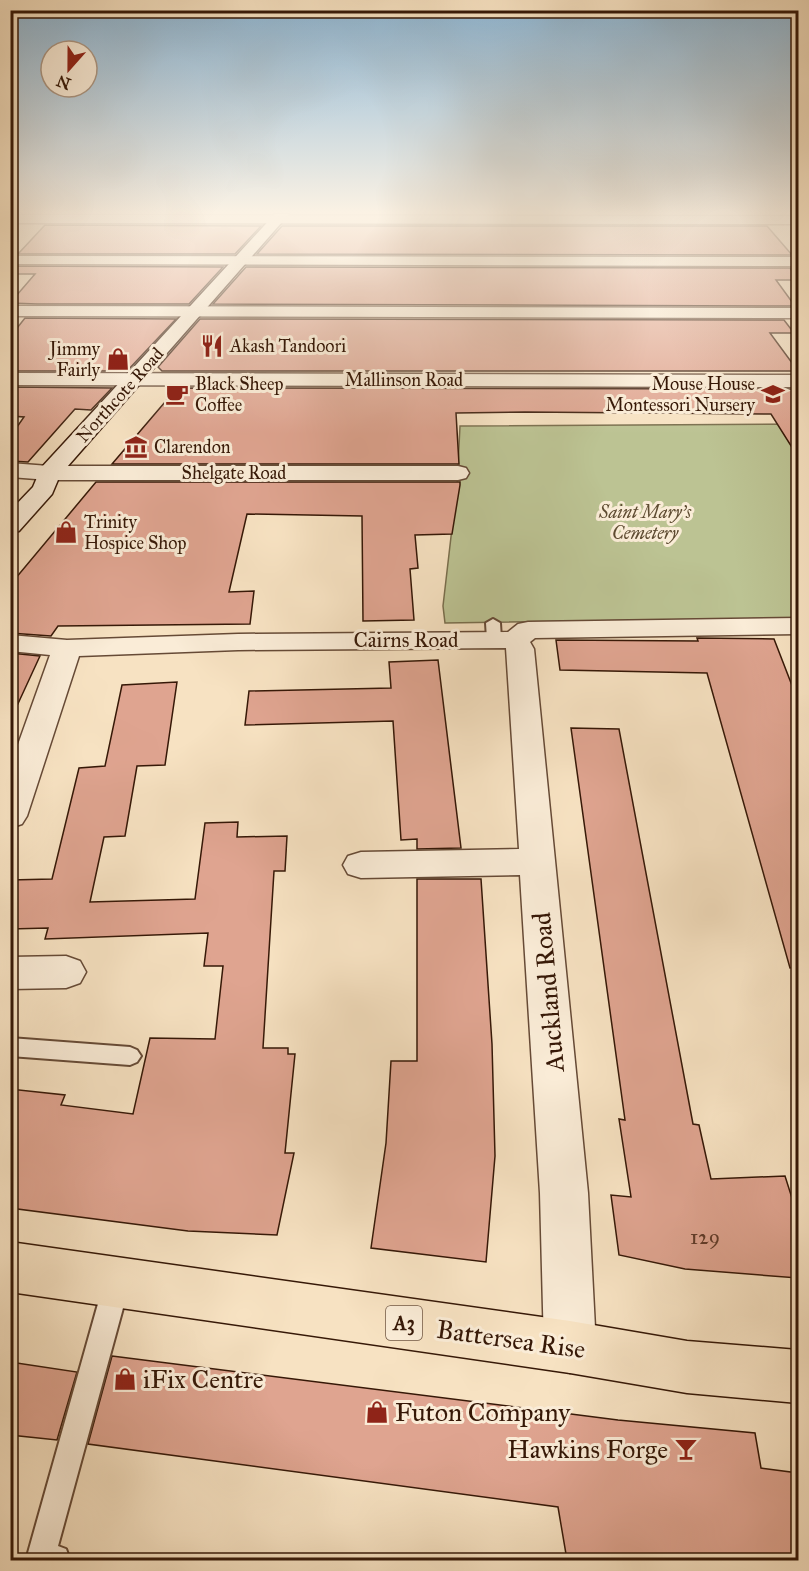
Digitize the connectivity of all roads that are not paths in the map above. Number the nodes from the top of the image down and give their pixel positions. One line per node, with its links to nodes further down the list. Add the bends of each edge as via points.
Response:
1 (216, 287): 3 (street, Northcote Road)
2 (10, 312): 3 (street)
3 (193, 313): 4 (street); 6 (street, Northcote Road)
4 (798, 313)
5 (10, 379): 6 (street, Mallinson Road)
6 (133, 380): 7 (street, Mallinson Road); 9 (street, Northcote Road)
7 (798, 381)
8 (10, 470): 9 (street, Shelgate Road)
9 (50, 473): 10 (street, Shelgate Road); 11 (street, Northcote Road, via 44,489)
10 (458, 473)
11 (10, 526)
12 (798, 626): 13 (street, Cairns Road, via 528,630)
13 (501, 634): 15 (street, Cairns Road); 17 (street, Auckland Road, via 520,649)
14 (10, 643): 15 (street, Cairns Road)
15 (67, 648): 16 (street)
16 (10, 816)
17 (538, 862): 18 (street); 25 (street, Auckland Road, via 564,1194)
18 (361, 865)
19 (66, 972): 20 (street)
20 (10, 973)
21 (10, 1047): 22 (lane)
22 (130, 1056)
23 (10, 1267): 24 (highway, Battersea Rise / A3)
24 (117, 1282): 25 (highway, Battersea Rise / A3); 27 (lane, via 40,1559)
25 (570, 1347): 26 (highway, Battersea Rise / A3, via 687,1367)
26 (798, 1377)
27 (55, 1560)

